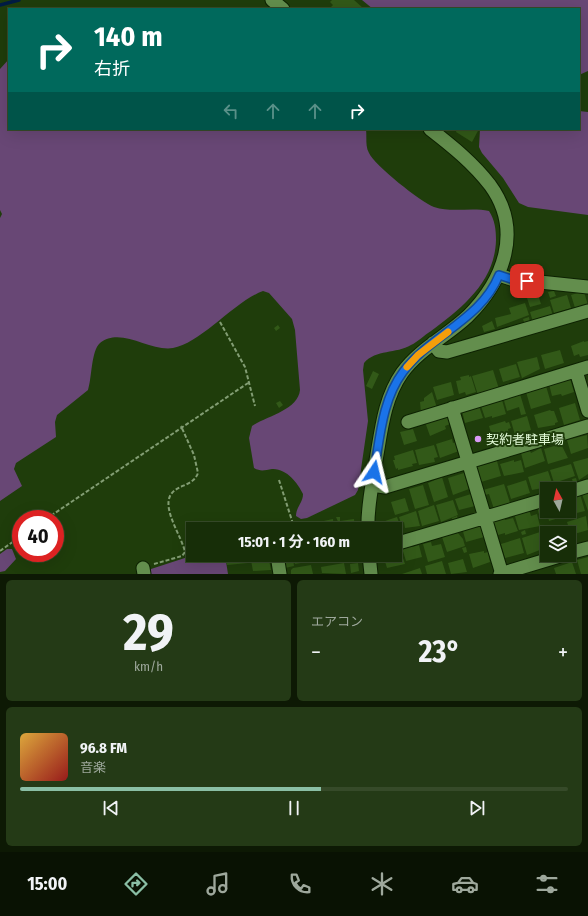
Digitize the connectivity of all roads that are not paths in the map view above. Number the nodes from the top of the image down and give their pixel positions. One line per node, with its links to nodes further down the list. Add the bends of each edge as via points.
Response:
1 (272, 0): 2 (street)
2 (282, 8)
3 (431, 130): 4 (street, via 479,172 499,200 504,215 506,247)
4 (499, 275): 5 (street, via 511,279); 7 (street, via 481,302 454,328)
5 (588, 287)
6 (588, 310): 7 (street, via 447,352 439,351)
7 (433, 343): 14 (street, via 410,363 390,394)
8 (582, 369): 9 (street); 10 (street)
9 (452, 408): 11 (street); 13 (street)
10 (588, 411)
11 (408, 422)
12 (588, 426): 13 (street)
13 (468, 462): 14 (street, via 385,487); 18 (street)
14 (372, 485): 19 (street)
15 (588, 486): 16 (street)
16 (576, 490)
17 (540, 500): 18 (street)
18 (485, 517): 20 (street); 28 (street)
19 (368, 522)
20 (402, 542)
21 (588, 548): 22 (street)
22 (576, 551)
23 (278, 562): 26 (street)
24 (370, 562): 27 (street)
25 (540, 562): 28 (street)
26 (280, 574)
27 (371, 574)
28 (501, 574)

